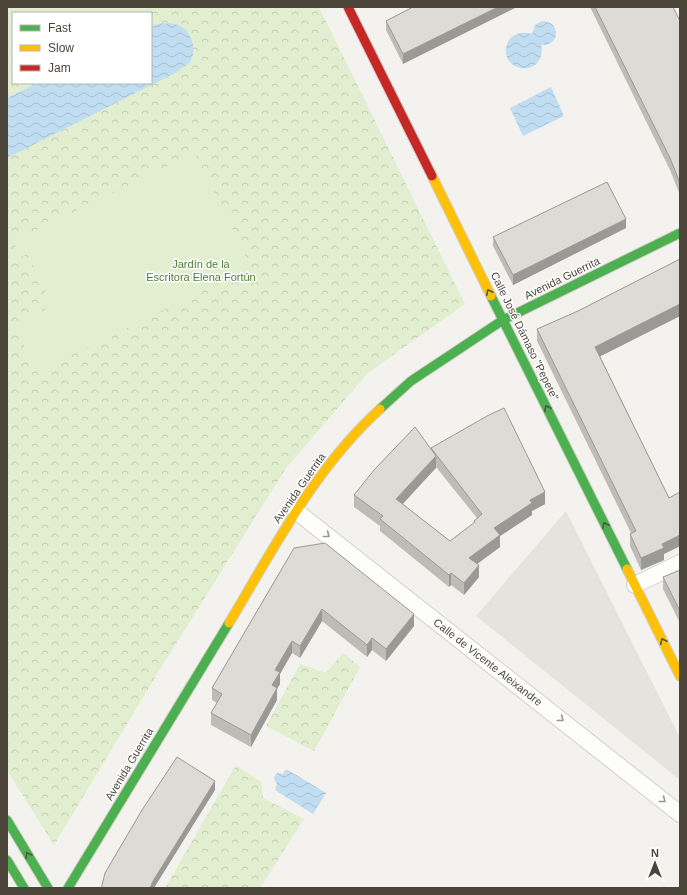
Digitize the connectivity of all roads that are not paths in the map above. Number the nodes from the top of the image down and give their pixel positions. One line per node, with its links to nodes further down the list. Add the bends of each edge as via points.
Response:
1 (348, 7): 3 (street, Calle José Dámaso "Pepete", one-way to 1)
2 (680, 233): 3 (street, Avenida Guerrita)
3 (503, 320): 4 (street, Avenida Guerrita, via 410,381 366,422 322,473); 6 (street, Calle José Dámaso "Pepete", one-way to 3)
4 (296, 511): 8 (street, Calle de Vicente Aleixandre, one-way to 8); 13 (street, Avenida Guerrita)
5 (680, 563): 6 (street)
6 (635, 585): 7 (street, Calle José Dámaso "Pepete", one-way to 6)
7 (680, 676)
8 (680, 814)
9 (7, 820): 12 (street, one-way to 9)
10 (7, 860): 11 (street)
11 (24, 888)
12 (48, 888)
13 (68, 888)

